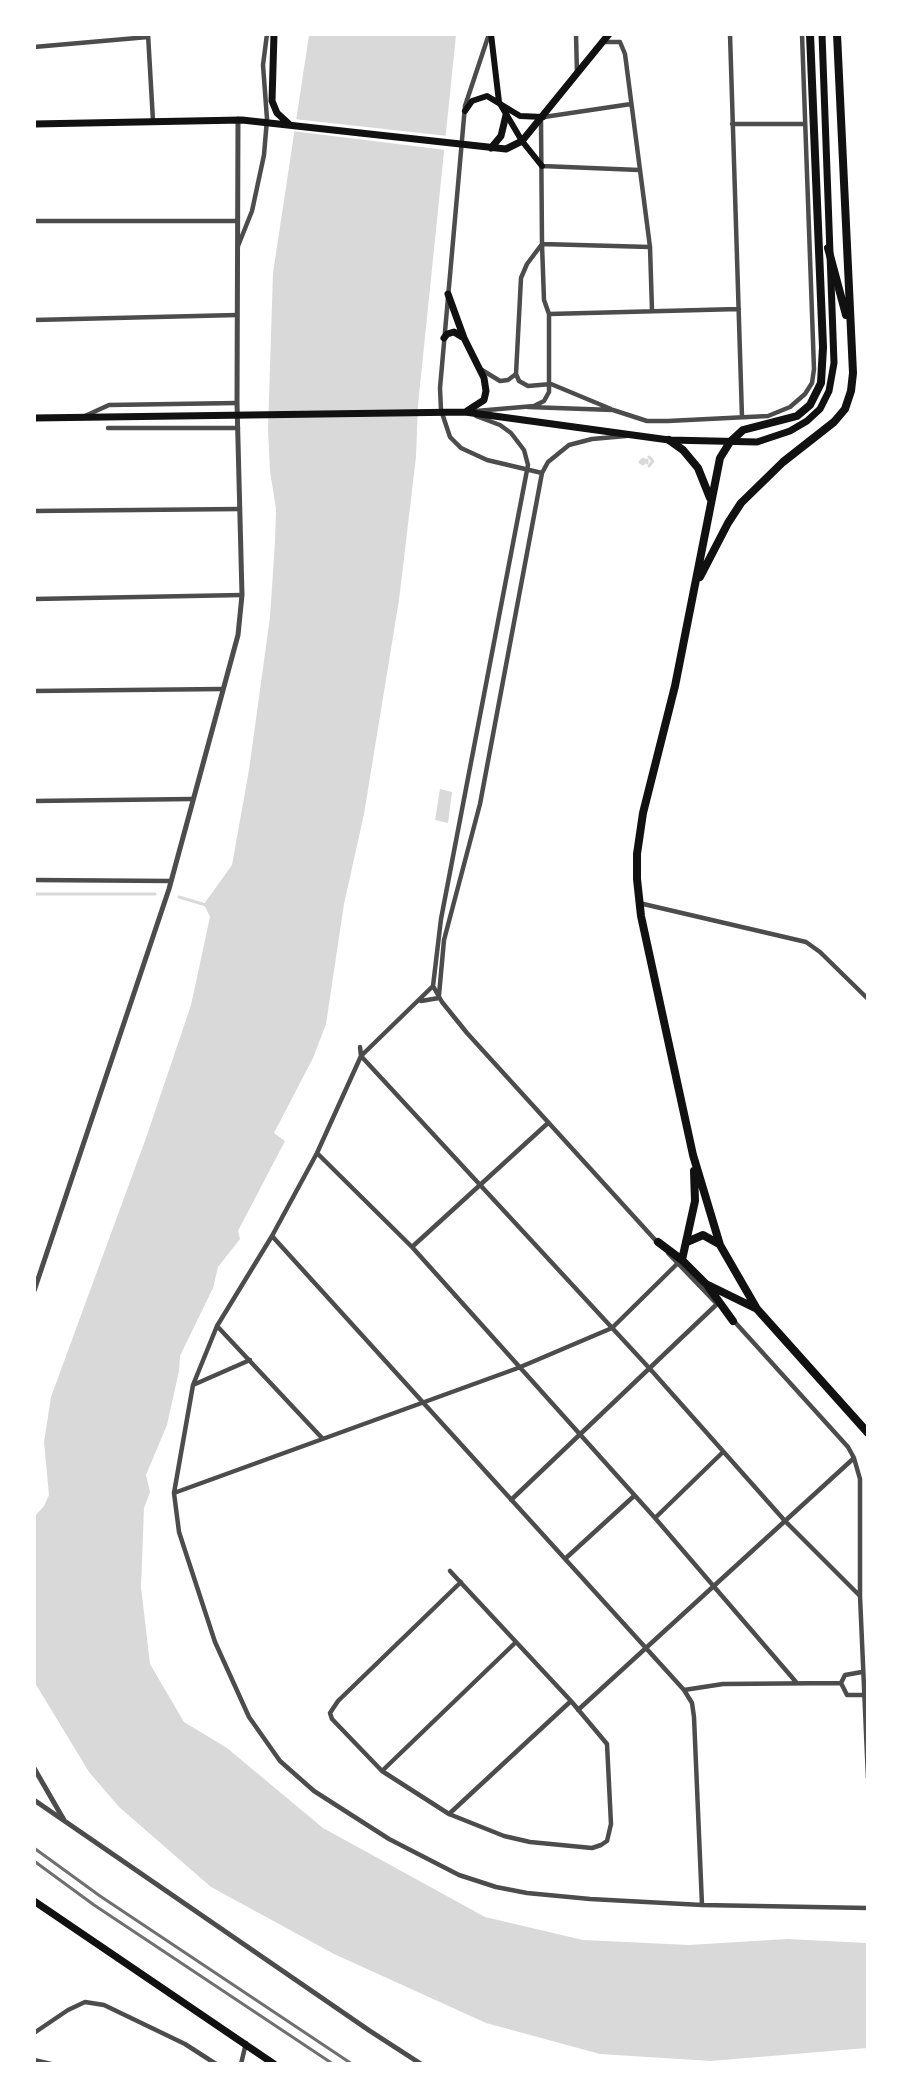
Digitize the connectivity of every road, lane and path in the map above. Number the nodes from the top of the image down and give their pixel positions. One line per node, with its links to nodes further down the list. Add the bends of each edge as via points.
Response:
1 (267, 34): 35 (street, via 263,65 267,119 264,155 252,211)
2 (274, 34): 23 (main road, via 272,100 277,113)
3 (490, 34): 15 (main road); 17 (street)
4 (576, 34): 14 (street)
5 (609, 34): 12 (main road)
6 (730, 34): 24 (street)
7 (802, 34): 25 (street)
8 (810, 34): 59 (highway, via 823,347 821,383 810,405 797,416 743,430)
9 (822, 34): 34 (main road)
10 (837, 34): 42 (highway)
11 (148, 36): 13 (street); 21 (street)
12 (604, 42): 14 (main road); 16 (street, via 616,41 623,46)
13 (34, 47)
14 (577, 74): 19 (main road)
15 (499, 102): 17 (main road, via 480,97 470,102); 18 (main road); 19 (main road, via 520,116)
16 (631, 104): 19 (street); 29 (street)
17 (465, 111): 36 (street)
18 (506, 115): 26 (main road); 27 (main road, via 501,136)
19 (542, 118): 26 (main road); 28 (street)
20 (238, 119): 21 (main road); 23 (main road); 31 (street)
21 (153, 121): 22 (main road)
22 (34, 124)
23 (289, 124): 27 (main road)
24 (732, 124): 25 (street); 37 (street)
25 (805, 124): 53 (street, via 812,383 805,394 775,414)
26 (522, 141): 27 (main road, via 509,149); 28 (main road)
27 (487, 148)
28 (542, 165): 29 (street); 32 (street)
29 (639, 170): 33 (street)
30 (34, 221): 31 (street)
31 (237, 221): 35 (street)
32 (542, 244): 33 (street); 39 (street, via 544,300); 46 (street, via 521,278)
33 (650, 247): 38 (street)
34 (828, 248): 42 (highway); 59 (main road, via 834,363 825,400 807,421 784,434 757,442)
35 (237, 249): 40 (street)
36 (448, 294): 43 (street); 44 (main road)
37 (739, 309): 38 (street); 53 (street)
38 (652, 310): 39 (street)
39 (549, 314): 47 (street)
40 (237, 315): 41 (street); 48 (street)
41 (34, 320)
42 (850, 328): 65 (highway, via 853,382 840,416 783,462 741,503)
43 (444, 338): 44 (main road, via 454,332); 60 (street, via 440,403 450,437 475,456)
44 (464, 338): 45 (main road)
45 (479, 368): 46 (street, via 500,381); 51 (main road, via 486,396 476,408)
46 (516, 374): 47 (street, via 524,386)
47 (550, 384): 49 (street, via 544,401); 50 (street)
48 (237, 403): 52 (street, via 109,405); 56 (street)
49 (528, 407): 50 (street); 51 (street)
50 (614, 410): 53 (street, via 654,421)
51 (465, 412): 52 (main road); 57 (main road); 60 (street, via 511,433 524,450)
52 (85, 416): 54 (main road)
53 (742, 417)
54 (34, 418)
55 (108, 428): 56 (street)
56 (238, 428): 63 (street)
57 (633, 436): 58 (main road); 61 (street, via 577,442 554,456)
58 (669, 440): 59 (main road); 62 (highway, via 698,468)
59 (730, 442): 62 (highway, via 720,458)
60 (528, 469): 61 (street); 75 (street, via 441,920)
61 (542, 473): 76 (street, via 480,804 444,940)
62 (711, 504): 65 (highway)
63 (240, 509): 64 (street); 66 (street)
64 (34, 511)
65 (694, 589): 74 (highway, via 639,835)
66 (242, 595): 67 (street); 68 (street, via 238,635)
67 (34, 599)
68 (222, 688): 69 (street); 70 (street)
69 (34, 691)
70 (192, 799): 71 (street); 73 (street)
71 (34, 801)
72 (34, 880): 73 (street)
73 (171, 881): 92 (street)
74 (639, 903): 77 (street, via 806,942); 83 (highway)
75 (434, 986): 76 (street); 78 (street)
76 (439, 998): 78 (street); 81 (street)
77 (867, 999)
78 (419, 1002): 80 (street)
79 (360, 1047): 80 (street)
80 (361, 1056): 82 (street); 84 (street)
81 (548, 1124): 84 (street); 86 (street)
82 (317, 1153): 85 (street); 89 (street)
83 (693, 1155): 87 (highway, via 695,1201); 88 (highway)
84 (481, 1185): 89 (street); 97 (street)
85 (272, 1236): 96 (street); 102 (street)
86 (658, 1242): 90 (highway)
87 (687, 1242): 88 (highway, via 703,1234); 90 (highway)
88 (720, 1245): 94 (highway)
89 (412, 1247): 99 (street)
90 (680, 1262): 91 (highway); 93 (street); 97 (street)
91 (706, 1284): 94 (highway); 95 (highway)
92 (34, 1291)
93 (717, 1304): 95 (street); 100 (street)
94 (757, 1309): 103 (highway)
95 (733, 1321): 107 (street)
96 (217, 1326): 98 (street); 101 (street)
97 (612, 1328): 99 (street); 100 (street)
98 (250, 1360): 101 (street); 105 (street)
99 (518, 1368): 102 (street); 104 (street)
100 (651, 1370): 104 (street); 106 (street)
101 (193, 1385): 108 (street)
102 (420, 1402): 105 (street); 110 (street)
103 (867, 1433)
104 (580, 1436): 109 (street); 110 (street)
105 (322, 1438): 108 (street)
106 (723, 1452): 111 (street); 112 (street)
107 (854, 1458): 112 (street); 117 (street, via 860,1479)
108 (174, 1493): 134 (street, via 185,1558 215,1642 249,1716 280,1761 314,1791 389,1839 459,1875 496,1887 590,1899)
109 (634, 1496): 111 (street); 113 (street)
110 (511, 1500): 113 (street)
111 (655, 1518): 116 (street)
112 (785, 1521): 116 (street); 117 (street)
113 (566, 1558): 119 (street)
114 (450, 1571): 115 (street)
115 (460, 1582): 118 (street); 128 (street, via 330,1713 337,1726)
116 (713, 1585): 119 (street); 121 (street)
117 (860, 1596): 120 (street)
118 (515, 1643): 125 (street); 128 (street)
119 (644, 1648): 123 (street); 126 (street)
120 (862, 1672): 122 (street, via 848,1674); 124 (street)
121 (796, 1682): 122 (street); 123 (street, via 723,1684)
122 (841, 1683): 124 (street, via 847,1695)
123 (684, 1690): 134 (street, via 694,1717)
124 (863, 1695): 129 (street)
125 (570, 1701): 126 (street); 131 (street)
126 (578, 1710): 131 (street, via 609,1751 611,1824 607,1841 592,1848 530,1842)
127 (34, 1768): 132 (street)
128 (382, 1771): 131 (street)
129 (867, 1778)
130 (34, 1800): 132 (street)
131 (449, 1814)
132 (64, 1822): 143 (street)
133 (34, 1900): 137 (main road)
134 (702, 1905): 135 (street)
135 (867, 1908)
136 (34, 2033): 140 (street, via 85,2002 104,2005 167,2034)
137 (246, 2043): 141 (street); 142 (main road)
138 (34, 2060): 139 (street)
139 (51, 2064)
140 (216, 2064)
141 (241, 2064)
142 (274, 2064)
143 (421, 2064)

